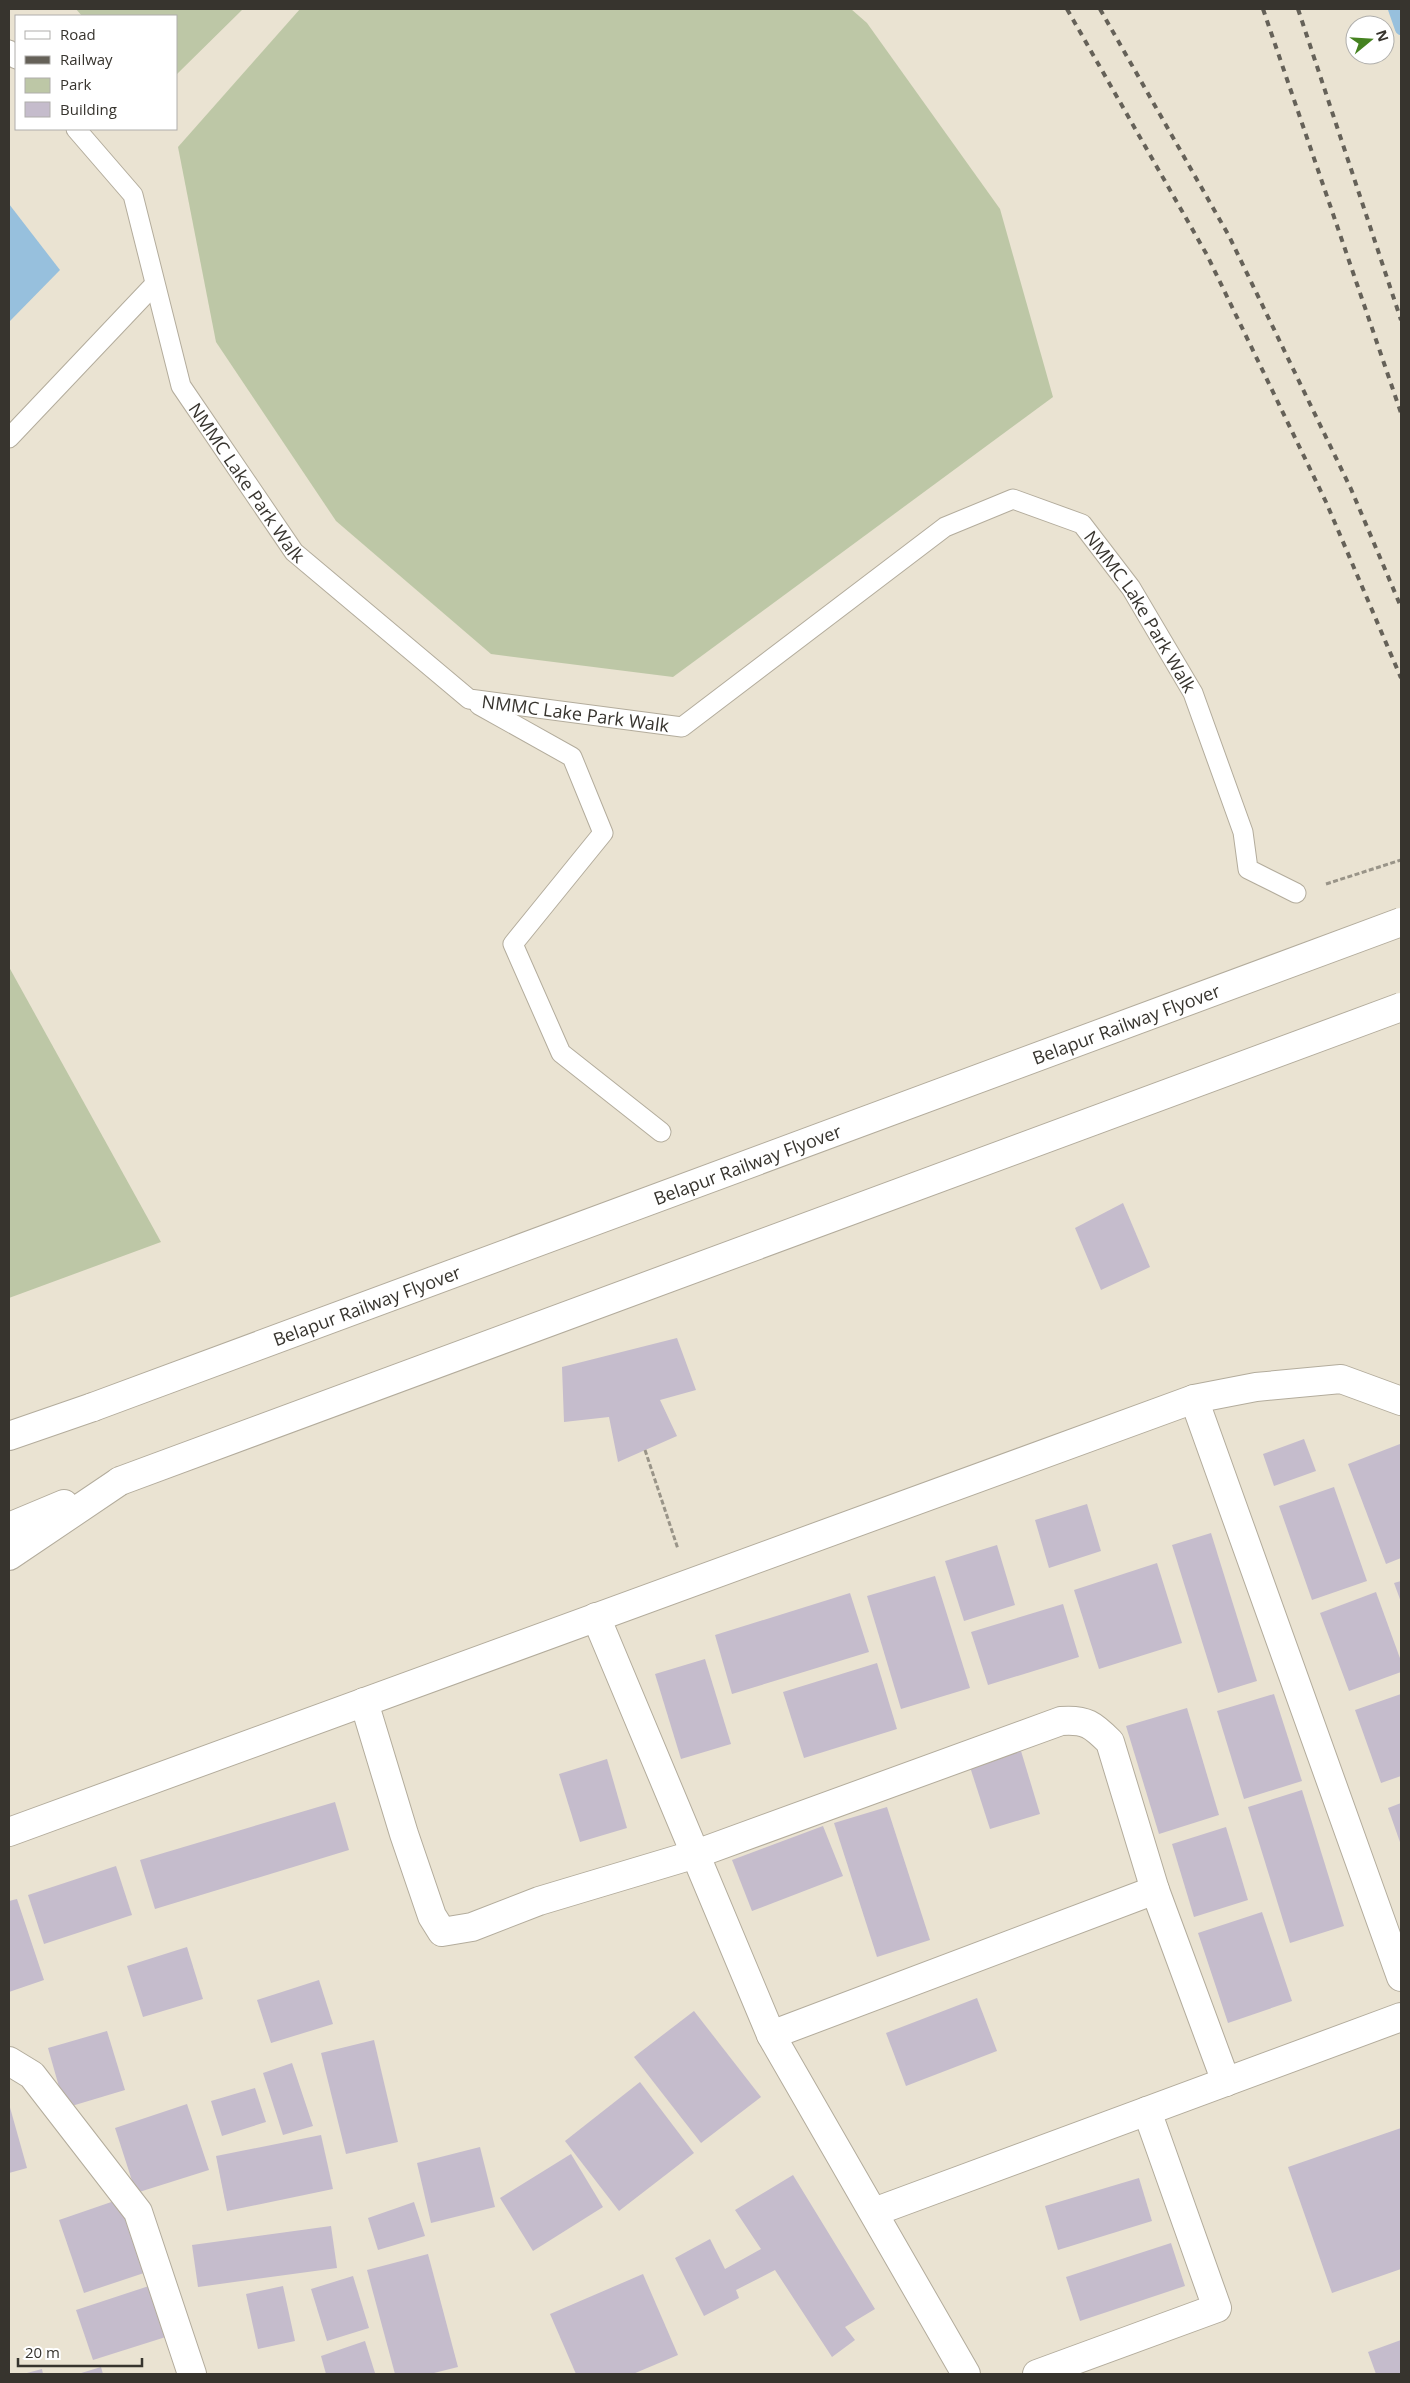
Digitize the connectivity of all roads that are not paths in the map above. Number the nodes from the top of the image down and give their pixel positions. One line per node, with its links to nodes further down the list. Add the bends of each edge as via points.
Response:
1 (77, 130): 2 (lane, NMMC Lake Park Walk, via 133,196)
2 (154, 285): 3 (lane); 4 (lane, NMMC Lake Park Walk, via 181,386 294,552)
3 (9, 438)
4 (469, 699): 5 (lane, NMMC Lake Park Walk, via 682,727 945,526 1013,499 1082,524 1131,588 1193,693 1243,832 1248,869); 8 (lane, via 572,757 603,833 512,944 561,1053)
5 (1296, 893)
6 (1401, 922): 11 (main road, Belapur Railway Flyover, bridge)
7 (1401, 1007): 14 (main road, bridge)
8 (661, 1132)
9 (1194, 1399): 10 (main road, via 1256,1387 1341,1380); 17 (main road); 22 (main road)
10 (1401, 1401)
11 (93, 1406): 12 (main road); 13 (main road)
12 (9, 1419)
13 (9, 1436)
14 (120, 1481): 15 (main road); 16 (main road)
15 (9, 1527)
16 (9, 1556)
17 (596, 1617): 18 (main road); 20 (main road)
18 (364, 1702): 19 (main road); 20 (main road, via 404,1834 432,1916 442,1932 472,1927 539,1900)
19 (9, 1832)
20 (696, 1854): 21 (main road, via 1061,1721 1077,1720 1094,1726 1110,1742); 24 (main road)
21 (1155, 1890): 24 (main road); 26 (main road)
22 (1401, 1977)
23 (1401, 2017): 26 (main road)
24 (771, 2035): 28 (main road)
25 (9, 2061): 29 (main road, via 32,2075 138,2212)
26 (1226, 2082): 27 (main road)
27 (1147, 2111): 28 (main road); 31 (main road, via 1217,2308)
28 (874, 2212): 30 (main road)
29 (192, 2374)
30 (966, 2374)
31 (1037, 2374)

